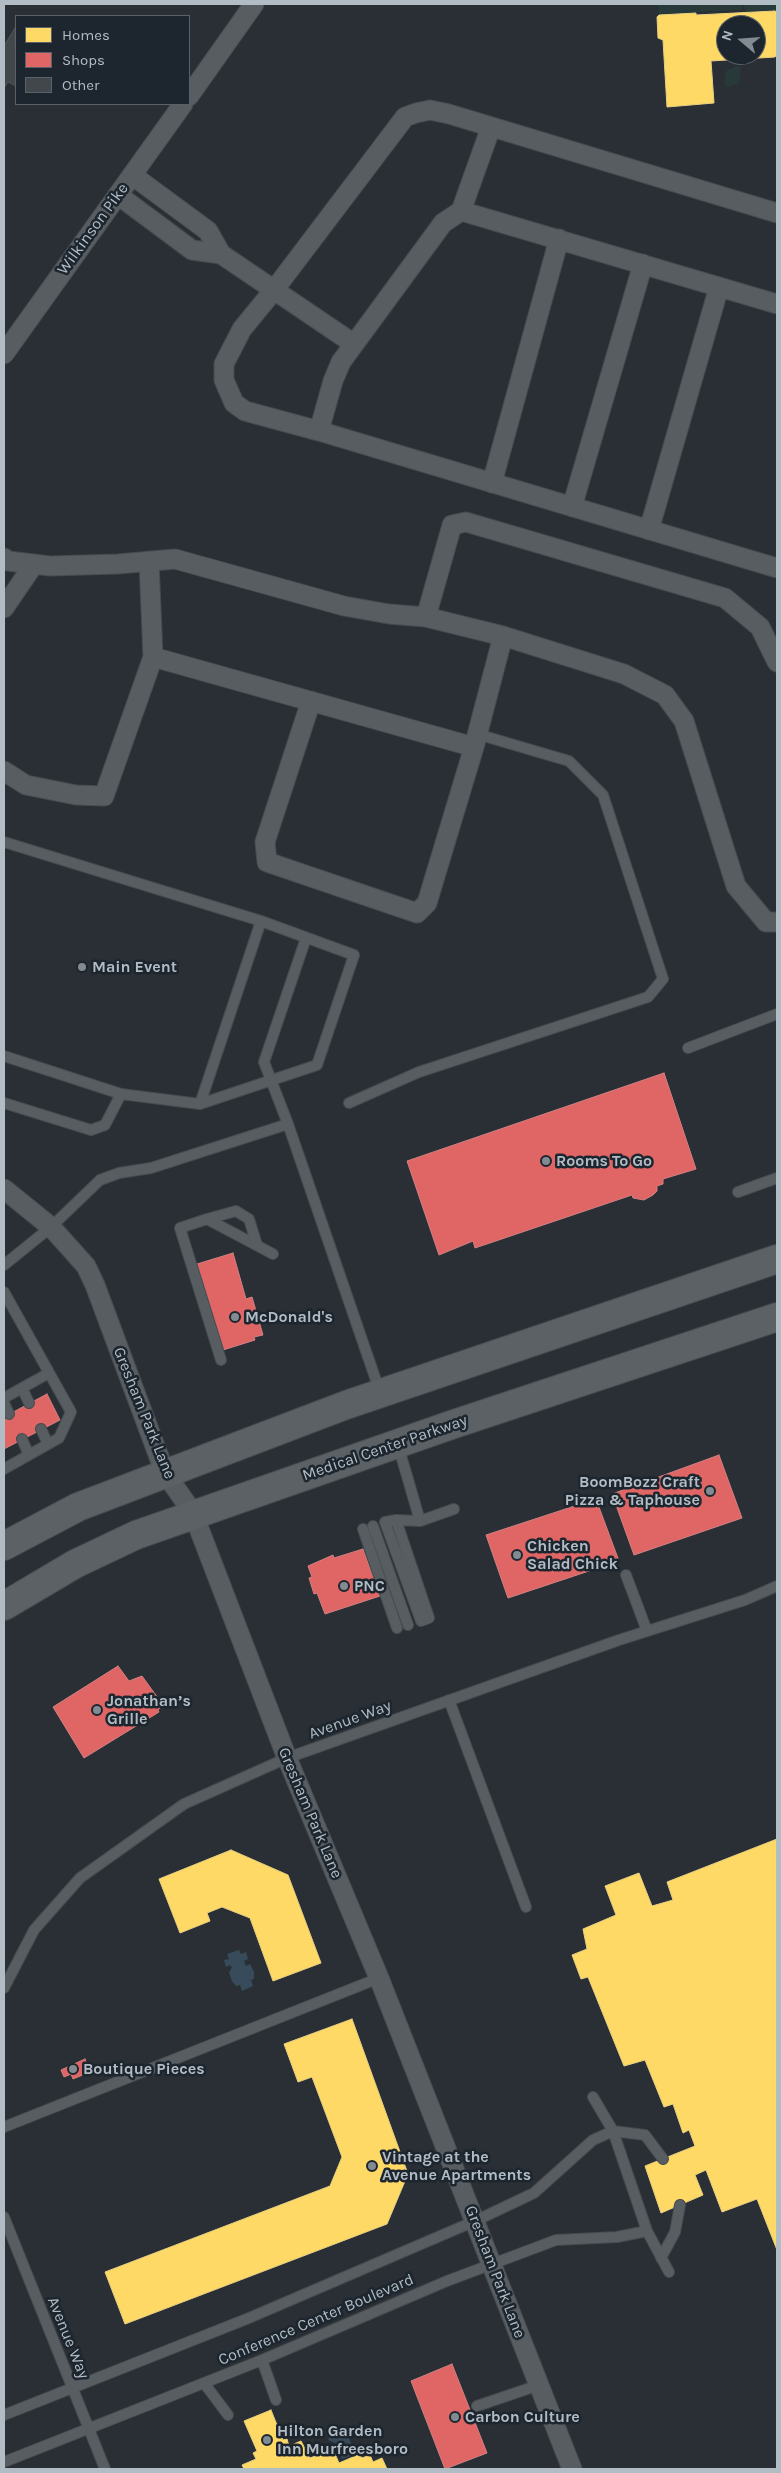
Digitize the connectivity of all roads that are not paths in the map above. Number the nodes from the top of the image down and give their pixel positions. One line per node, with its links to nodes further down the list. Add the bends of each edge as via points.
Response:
1 (254, 4): 2 (street)
2 (190, 95)
3 (182, 105): 5 (street, Wilkinson Pike)
4 (490, 127): 7 (street); 8 (street); 13 (street, via 430,110 405,118)
5 (132, 175): 6 (street, Wilkinson Pike); 10 (street, via 208,230)
6 (118, 195): 10 (street, via 192,250); 16 (street, Wilkinson Pike)
7 (460, 210): 9 (street); 15 (street, via 442,222)
8 (777, 212)
9 (559, 239): 11 (street); 18 (street)
10 (221, 254): 13 (street)
11 (643, 264): 12 (street); 19 (street)
12 (719, 287): 14 (street); 20 (street)
13 (274, 290): 15 (street); 17 (street, via 232,345 224,364 227,392 245,411)
14 (777, 304)
15 (354, 344): 17 (street, via 333,381)
16 (4, 354)
17 (319, 431): 18 (street)
18 (492, 482): 19 (street)
19 (572, 507): 20 (street)
20 (649, 530): 24 (street)
21 (4, 558): 23 (street)
22 (149, 561): 23 (street, via 60,566); 26 (street, via 175,558 344,606); 28 (street)
23 (34, 564): 25 (street)
24 (777, 568)
25 (4, 608)
26 (426, 617): 27 (street); 29 (street, via 452,525 466,522 725,598 760,627)
27 (503, 636): 31 (street); 35 (street, via 624,674 665,695 684,721 736,886 766,922)
28 (153, 657): 30 (street); 32 (street, via 104,796 76,795 26,785)
29 (777, 662)
30 (311, 701): 31 (street); 31 (street, via 265,842 267,862 417,913 427,903)
31 (476, 740): 43 (lane, via 569,761 602,795 663,979 648,997 419,1072)
32 (4, 771)
33 (4, 842): 34 (lane)
34 (261, 922): 36 (lane); 44 (lane)
35 (777, 922)
36 (306, 938): 40 (lane, via 264,1062); 40 (lane, via 354,955 317,1065)
37 (777, 1014): 38 (lane)
38 (688, 1048)
39 (4, 1056): 41 (lane)
40 (269, 1081): 44 (lane); 45 (lane)
41 (121, 1094): 42 (lane, via 105,1125 91,1130); 44 (lane)
42 (4, 1103)
43 (349, 1103)
44 (200, 1104)
45 (288, 1124): 50 (lane, via 151,1168 100,1180); 60 (lane)
46 (777, 1178): 48 (lane)
47 (4, 1189): 50 (street, Gresham Park Lane)
48 (738, 1192)
49 (207, 1219): 51 (lane); 51 (lane, via 236,1211 249,1219); 57 (lane, via 180,1228)
50 (51, 1227): 54 (lane); 71 (street, Gresham Park Lane, via 86,1266)
51 (257, 1245): 52 (lane)
52 (273, 1254)
53 (777, 1259): 60 (main road)
54 (4, 1265)
55 (4, 1292): 58 (lane)
56 (777, 1317): 68 (main road, Medical Center Parkway)
57 (222, 1360)
58 (49, 1373): 59 (lane); 67 (lane, via 71,1412 60,1438)
59 (22, 1388): 61 (lane); 63 (lane)
60 (380, 1393): 71 (main road)
61 (4, 1398)
62 (4, 1403): 64 (lane)
63 (29, 1403)
64 (9, 1414)
65 (41, 1429): 67 (lane)
66 (22, 1440): 69 (lane)
67 (48, 1444): 69 (lane)
68 (398, 1444): 73 (main road, Medical Center Parkway); 75 (lane)
69 (29, 1455): 70 (lane)
70 (5, 1464)
71 (164, 1473): 73 (street, Gresham Park Lane); 76 (main road, via 78,1507)
72 (454, 1509): 75 (lane)
73 (193, 1513): 79 (main road, Medical Center Parkway, via 136,1534 75,1564); 84 (street, Gresham Park Lane)
74 (396, 1520): 74 (lane, via 429,1618 421,1621 385,1522); 75 (lane)
75 (420, 1521)
76 (4, 1546)
77 (626, 1575): 82 (lane)
78 (777, 1586): 82 (lane, Avenue Way)
79 (4, 1606)
80 (408, 1624): 81 (lane, via 368,1528)
81 (397, 1628)
82 (647, 1631): 83 (lane, Avenue Way)
83 (449, 1700): 84 (lane, Avenue Way); 85 (lane)
84 (287, 1758): 86 (street, Gresham Park Lane); 87 (lane, Avenue Way, via 184,1804 80,1878 34,1930)
85 (526, 1907)
86 (379, 1978): 89 (lane); 94 (street, Gresham Park Lane)
87 (4, 1988)
88 (594, 2098): 90 (lane)
89 (4, 2128)
90 (613, 2131): 91 (lane, via 645,2135); 94 (lane, Conference Center Boulevard, via 593,2140 534,2193); 95 (lane)
91 (663, 2159)
92 (680, 2205): 96 (lane, via 675,2232)
93 (4, 2218): 102 (lane, Avenue Way)
94 (475, 2222): 97 (street, Gresham Park Lane); 102 (lane, Conference Center Boulevard, via 249,2318)
95 (647, 2231): 96 (lane); 97 (lane, Conference Center Boulevard, via 616,2238 556,2240)
96 (661, 2258): 98 (lane)
97 (492, 2264): 99 (lane, Conference Center Boulevard); 101 (street, Gresham Park Lane)
98 (669, 2272)
99 (262, 2360): 100 (lane, Conference Center Boulevard); 103 (lane)
100 (204, 2383): 106 (lane); 107 (lane, Conference Center Boulevard)
101 (539, 2385): 104 (lane); 110 (street, Gresham Park Lane)
102 (72, 2388): 105 (lane, Conference Center Boulevard); 107 (lane, Avenue Way)
103 (276, 2400)
104 (478, 2406)
105 (4, 2415)
106 (228, 2415)
107 (88, 2429): 108 (lane, Conference Center Boulevard); 109 (lane, Avenue Way)
108 (4, 2462)
109 (105, 2469)
110 (572, 2469)

